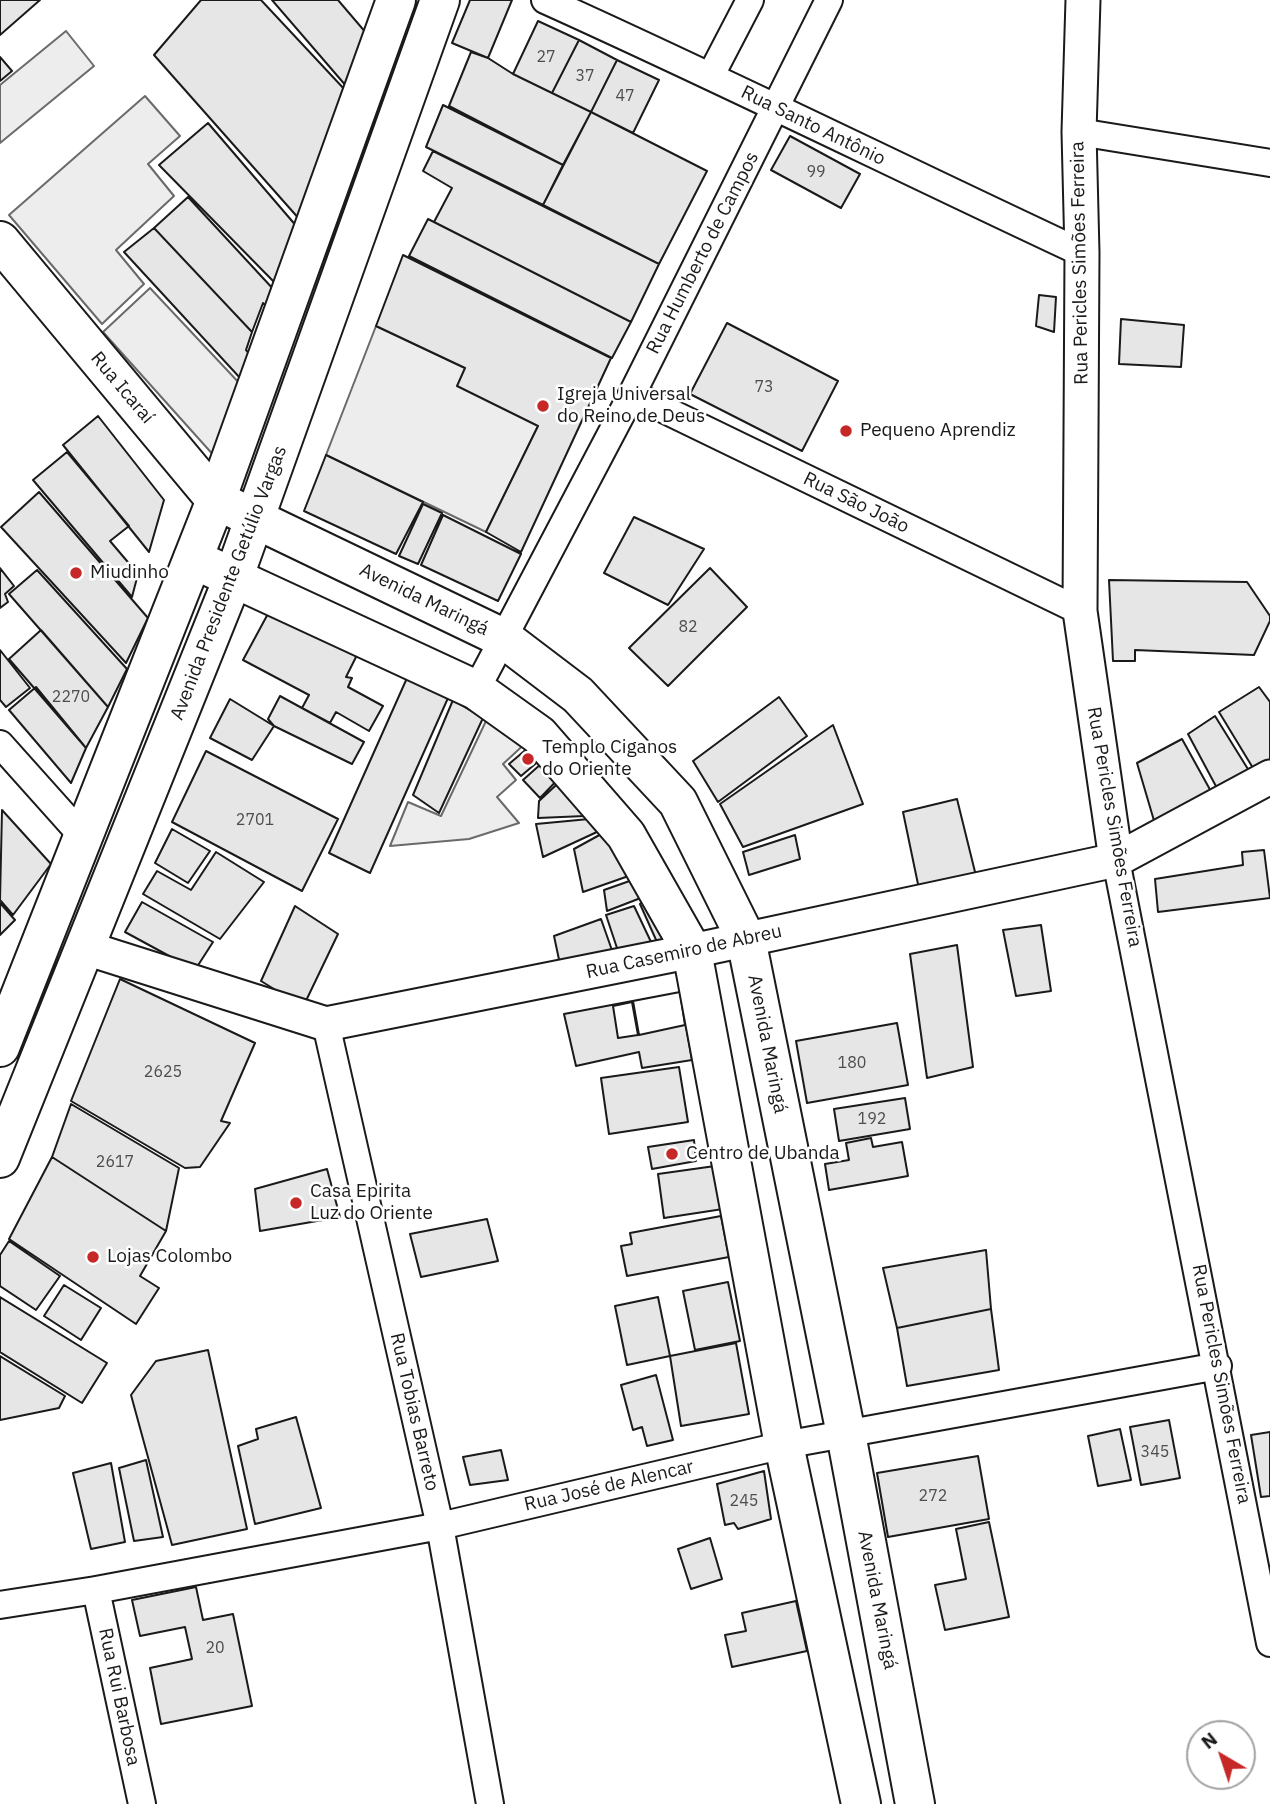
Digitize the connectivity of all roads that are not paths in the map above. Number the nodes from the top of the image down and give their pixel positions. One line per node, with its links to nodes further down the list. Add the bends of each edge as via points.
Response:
1 (396, 0): 14 (main road)
2 (440, 0): 15 (main road, Avenida Presidente Getúlio Vargas)
3 (545, 0): 7 (street, Rua Santo Antônio)
4 (750, 0): 7 (street)
5 (829, 0): 8 (street, Rua Humberto de Campos)
6 (1083, 0): 9 (street, Rua Pericles Simões Ferreira)
7 (711, 75): 8 (street, Rua Santo Antônio)
8 (776, 110): 12 (street, Rua Santo Antônio); 13 (street, Rua Humberto de Campos)
9 (1079, 132): 10 (street); 12 (street, Rua Pericles Simões Ferreira)
10 (1270, 163)
11 (0, 241): 14 (main road, Rua Icaraí)
12 (1082, 253): 18 (street, Rua Pericles Simões Ferreira)
13 (632, 394): 18 (street, Rua São João); 19 (street, Rua Humberto de Campos)
14 (216, 500): 15 (main road, Rua Icaraí); 16 (main road)
15 (256, 520): 17 (main road, Avenida Presidente Getúlio Vargas); 19 (main road, Avenida Maringá)
16 (193, 559): 17 (main road); 23 (main road)
17 (234, 576): 20 (main road); 26 (main road, Avenida Presidente Getúlio Vargas)
18 (1080, 611): 24 (street, Rua Pericles Simões Ferreira)
19 (503, 638): 20 (street, Rua Humberto de Campos); 25 (main road, Avenida Maringá, via 578,695 678,802)
20 (476, 690): 27 (main road, via 539,735 626,835)
21 (0, 744): 23 (street)
22 (1270, 777): 24 (street, Rua Casemiro de Abreu)
23 (85, 839): 29 (main road)
24 (1116, 860): 25 (street, Rua Casemiro de Abreu); 31 (street, Rua Pericles Simões Ferreira)
25 (746, 939): 27 (street, Rua Casemiro de Abreu); 32 (main road, Avenida Maringá)
26 (86, 948): 28 (street, Rua Casemiro de Abreu); 30 (main road, Avenida Presidente Getúlio Vargas)
27 (692, 951): 28 (street, Rua Casemiro de Abreu); 33 (main road)
28 (326, 1024): 34 (street, Rua Tobias Barreto)
29 (0, 1047)
30 (0, 1158)
31 (1218, 1366): 32 (street, Rua José de Alencar); 37 (street, Rua Pericles Simões Ferreira)
32 (846, 1434): 33 (street, Rua José de Alencar); 41 (main road, Avenida Maringá)
33 (784, 1445): 34 (street, Rua José de Alencar); 40 (main road)
34 (440, 1526): 35 (street, Rua José de Alencar); 39 (street, Rua Tobias Barreto)
35 (96, 1590): 36 (street, Rua José de Alencar); 38 (street, Rua Rui Barbosa)
36 (0, 1605)
37 (1270, 1643)
38 (142, 1804)
39 (490, 1804)
40 (861, 1804)
41 (915, 1804)

